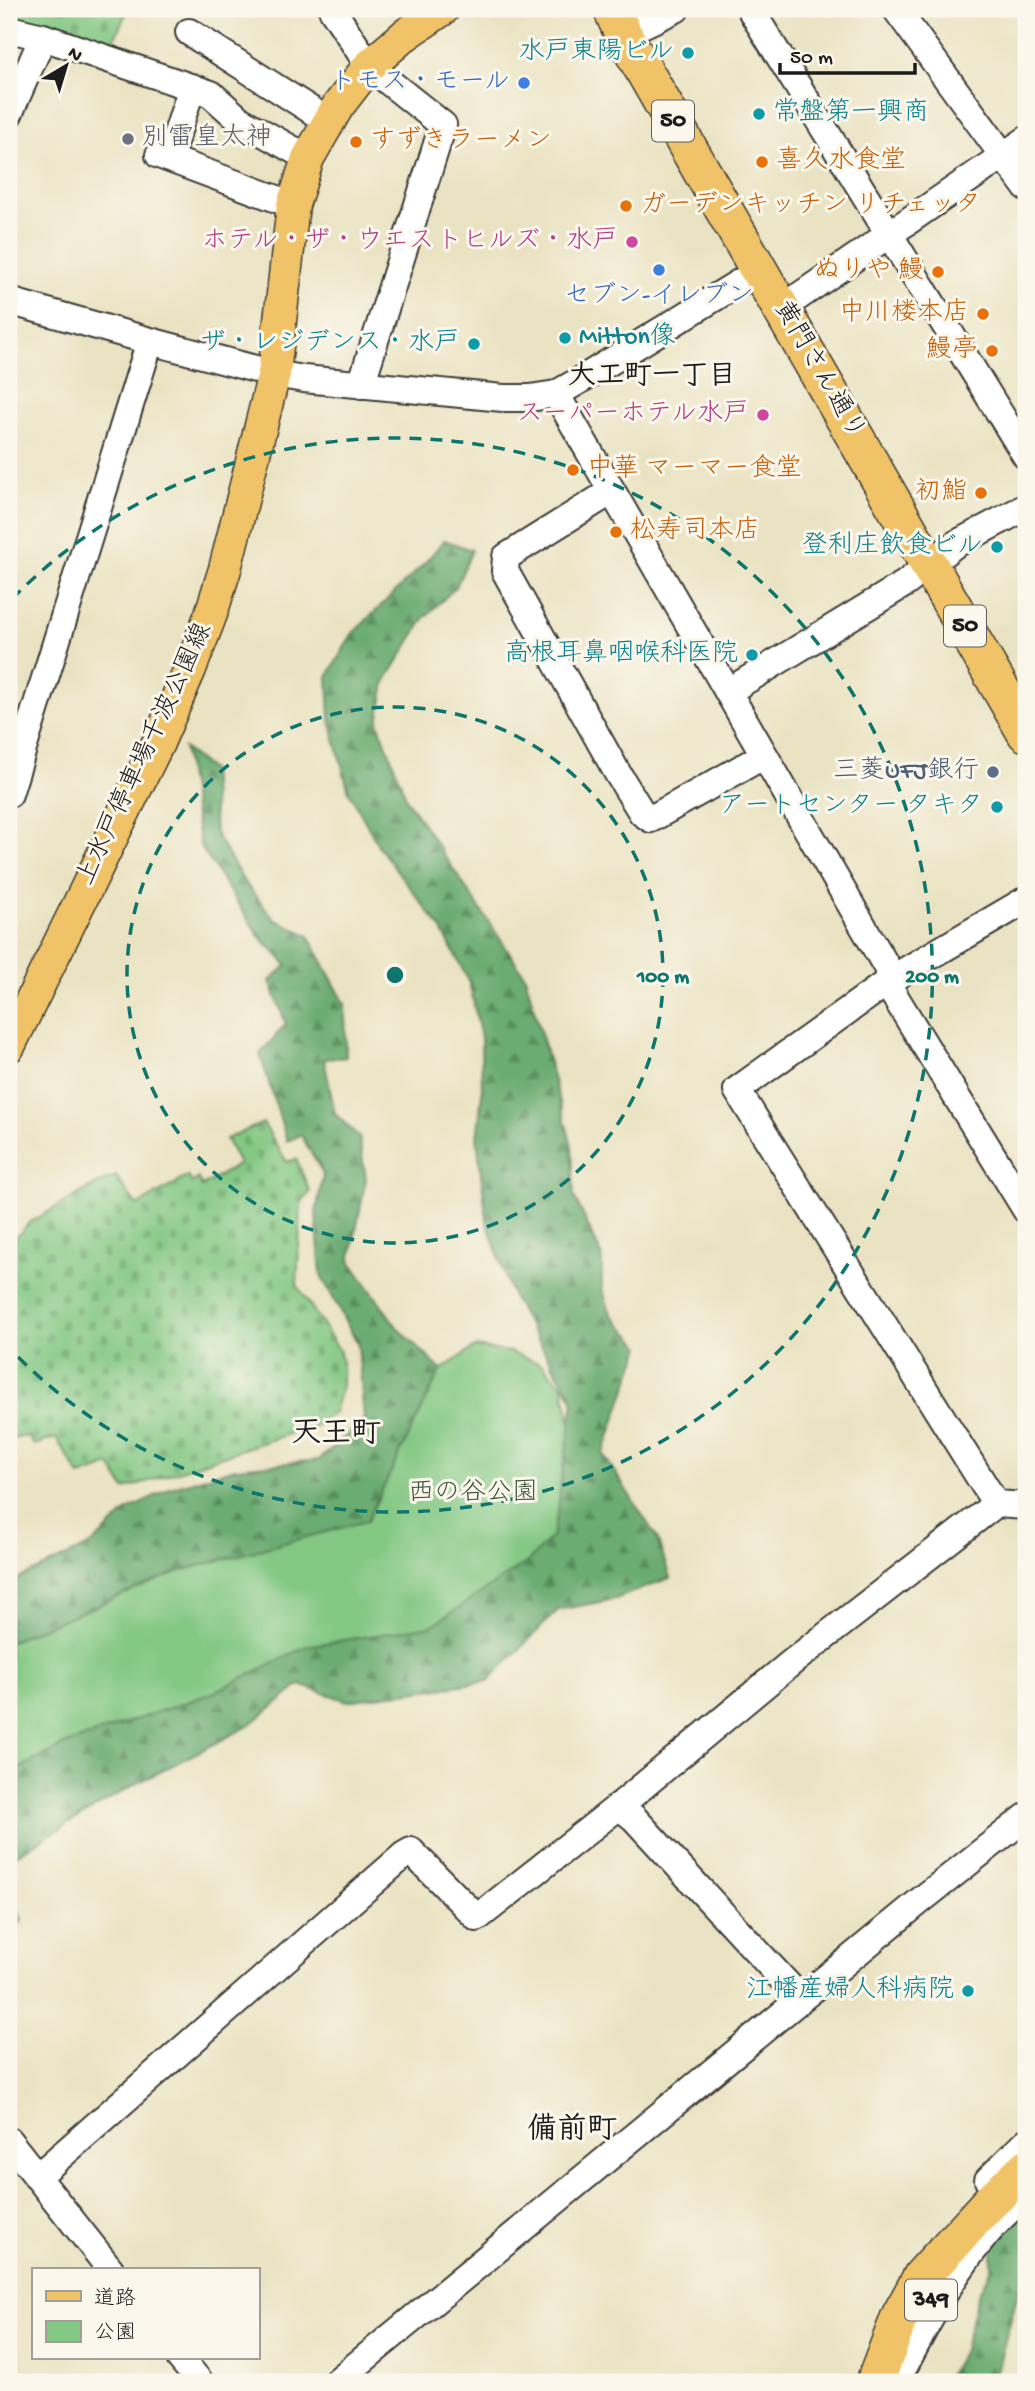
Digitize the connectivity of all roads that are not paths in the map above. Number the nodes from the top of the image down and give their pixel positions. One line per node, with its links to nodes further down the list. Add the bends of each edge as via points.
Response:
1 (332, 9): 10 (street)
2 (443, 9): 10 (main road, 上水戸停車場千波公園線)
3 (676, 9): 6 (street)
4 (896, 9): 15 (street)
5 (746, 10): 19 (street)
6 (617, 22): 20 (highway, 黄門さん通り / 50)
7 (9, 29): 9 (street)
8 (189, 32): 13 (street)
9 (43, 37): 11 (street); 12 (street)
10 (369, 66): 13 (main road, 上水戸停車場千波公園線); 25 (street, via 443,125)
11 (192, 87): 16 (street, via 211,94 240,120); 18 (street, via 164,156)
12 (9, 114)
13 (328, 121): 16 (main road, 上水戸停車場千波公園線)
14 (1026, 140): 15 (street)
15 (1005, 157): 17 (street); 19 (street)
16 (309, 159): 18 (main road, 上水戸停車場千波公園線)
17 (1026, 187)
18 (293, 205): 24 (main road, 上水戸停車場千波公園線)
19 (890, 235): 22 (street); 27 (street)
20 (760, 270): 22 (highway, 黄門さん通り / 50); 26 (street)
21 (9, 301): 23 (street)
22 (782, 308): 30 (highway, 黄門さん通り / 50)
23 (150, 341): 24 (street); 34 (street)
24 (274, 373): 25 (street); 37 (main road, 上水戸停車場千波公園線, via 225,569 190,669)
25 (361, 385): 26 (street, via 503,398)
26 (556, 394): 28 (street)
27 (1026, 456)
28 (612, 491): 31 (street); 33 (street, via 506,557 505,571 611,762 642,813 651,819)
29 (1026, 507): 30 (street)
30 (929, 563): 31 (street, via 906,583); 32 (highway, 黄門さん通り / 50)
31 (729, 691): 33 (street)
32 (1026, 733)
33 (763, 756): 36 (street)
34 (9, 794)
35 (1026, 900): 36 (street)
36 (890, 980): 38 (street); 39 (street, via 737,1090)
37 (9, 1046)
38 (1026, 1210)
39 (996, 1504): 40 (street); 41 (street, via 791,1663)
40 (1026, 1506)
41 (619, 1806): 43 (street); 47 (street, via 477,1918 411,1851 404,1855)
42 (1026, 1817): 43 (street)
43 (801, 1998): 55 (street)
44 (9, 2141): 47 (street)
45 (1026, 2142): 51 (street, via 986,2182 929,2253)
46 (1026, 2168): 49 (highway, 349)
47 (37, 2177): 50 (street)
48 (1026, 2195): 53 (street, via 961,2266)
49 (972, 2221): 51 (highway, 349, via 922,2277); 53 (highway, 349)
50 (109, 2268)
51 (900, 2316): 53 (highway, 349)
52 (182, 2360): 54 (street)
53 (893, 2377)
54 (200, 2382)
55 (336, 2382)

